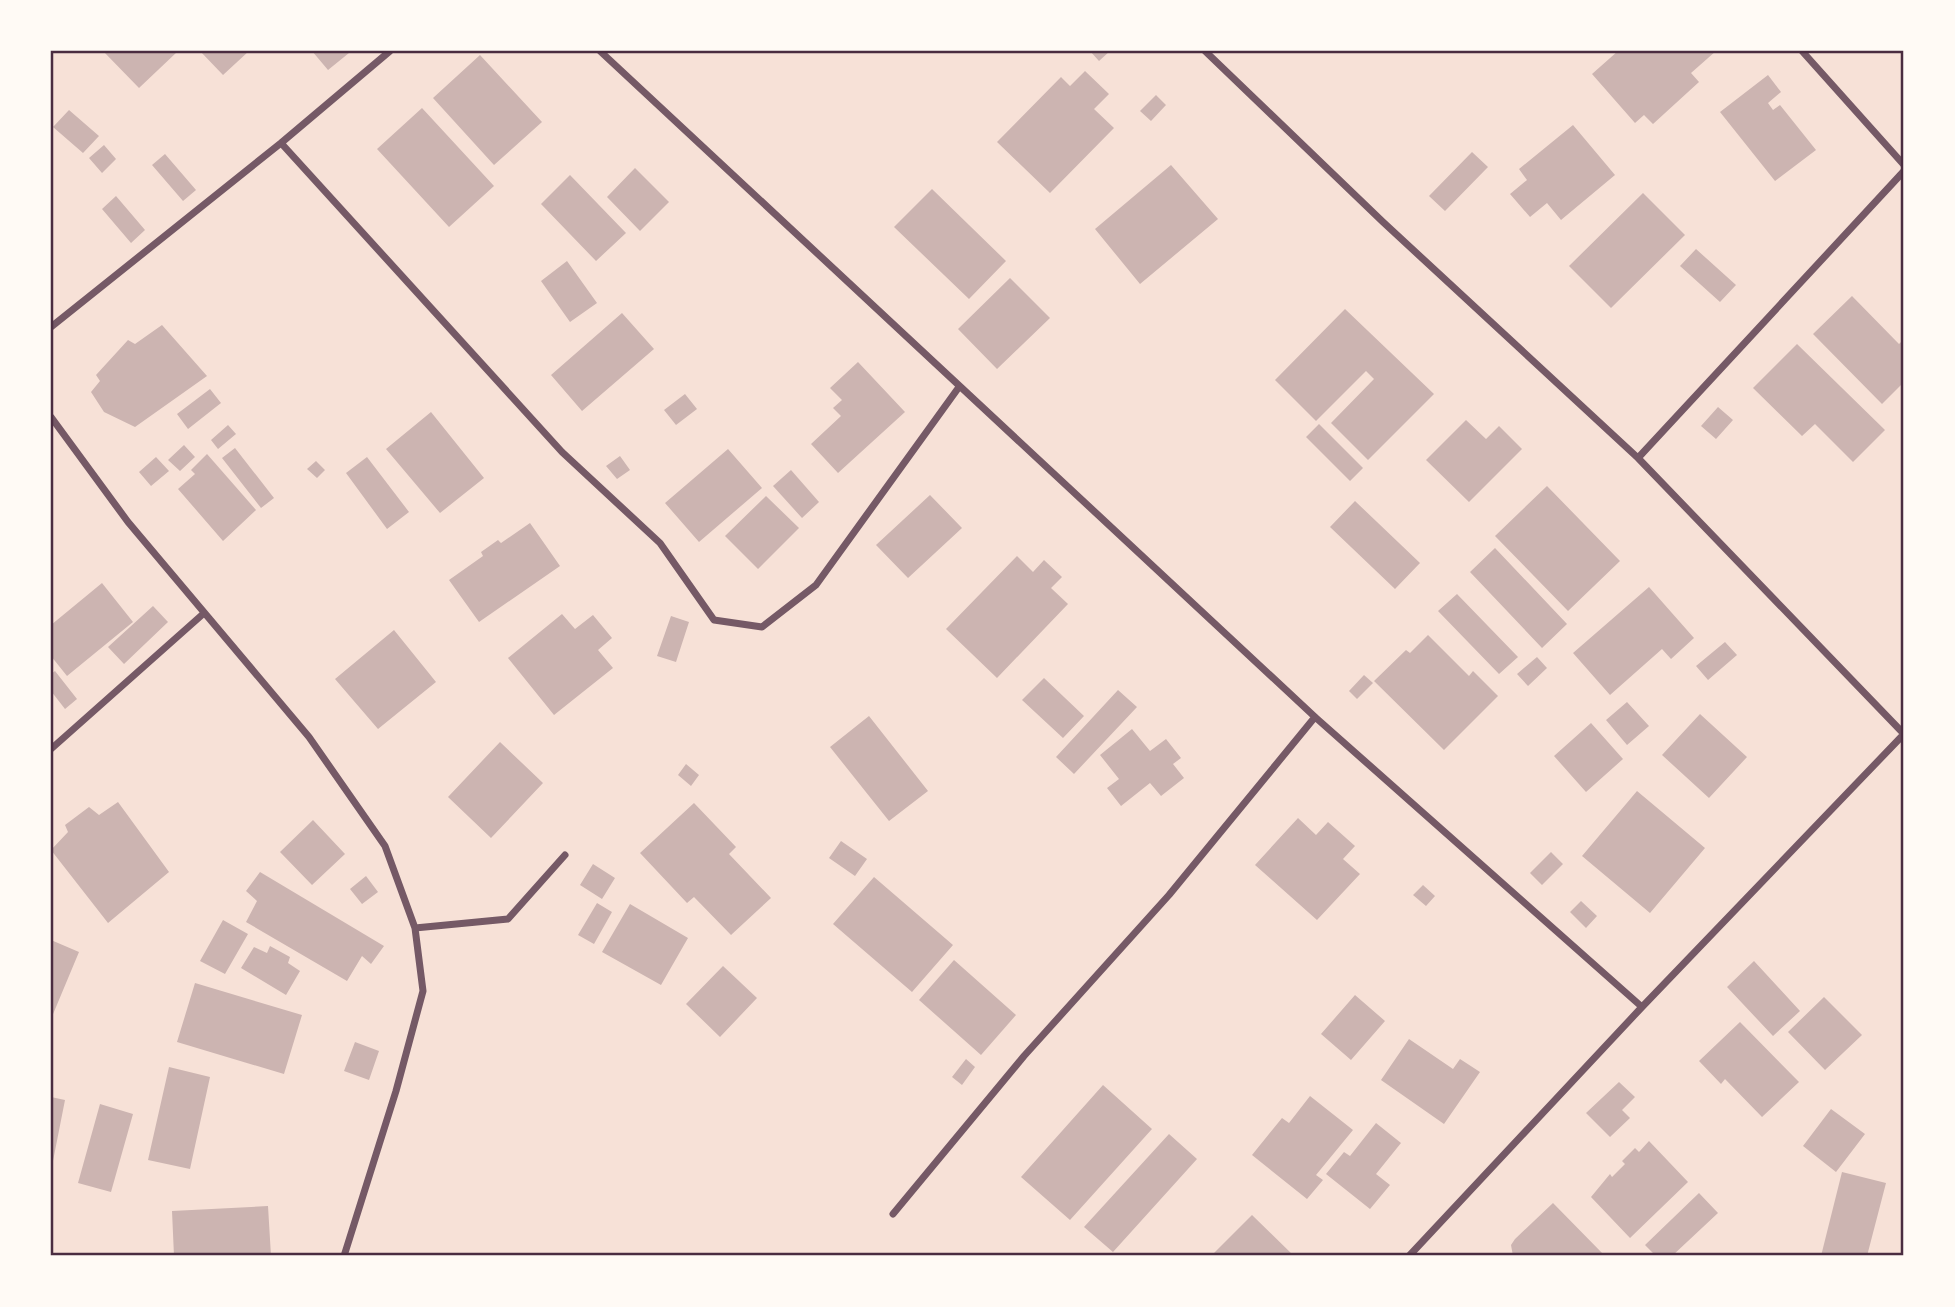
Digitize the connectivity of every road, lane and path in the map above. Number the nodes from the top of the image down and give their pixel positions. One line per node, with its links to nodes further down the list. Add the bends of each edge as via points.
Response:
1 (390, 51): 5 (street)
2 (600, 51): 8 (street)
3 (1206, 51): 10 (street, via 1382,222)
4 (1802, 51): 6 (street)
5 (281, 143): 7 (street); 8 (street, via 562,452 660,543 714,620 762,627 816,585)
6 (1904, 168): 10 (street)
7 (51, 327)
8 (959, 387): 12 (street)
9 (51, 417): 11 (street, via 128,523)
10 (1638, 458): 13 (street)
11 (203, 614): 14 (street); 16 (street, via 309,737 385,846)
12 (1315, 717): 17 (street); 18 (street, via 1169,895 1024,1056)
13 (1904, 734): 17 (street)
14 (51, 749)
15 (565, 855): 16 (street, via 508,919)
16 (415, 928): 19 (street, via 423,992)
17 (1642, 1007): 20 (street)
18 (893, 1214)
19 (344, 1256)
20 (1409, 1256)

